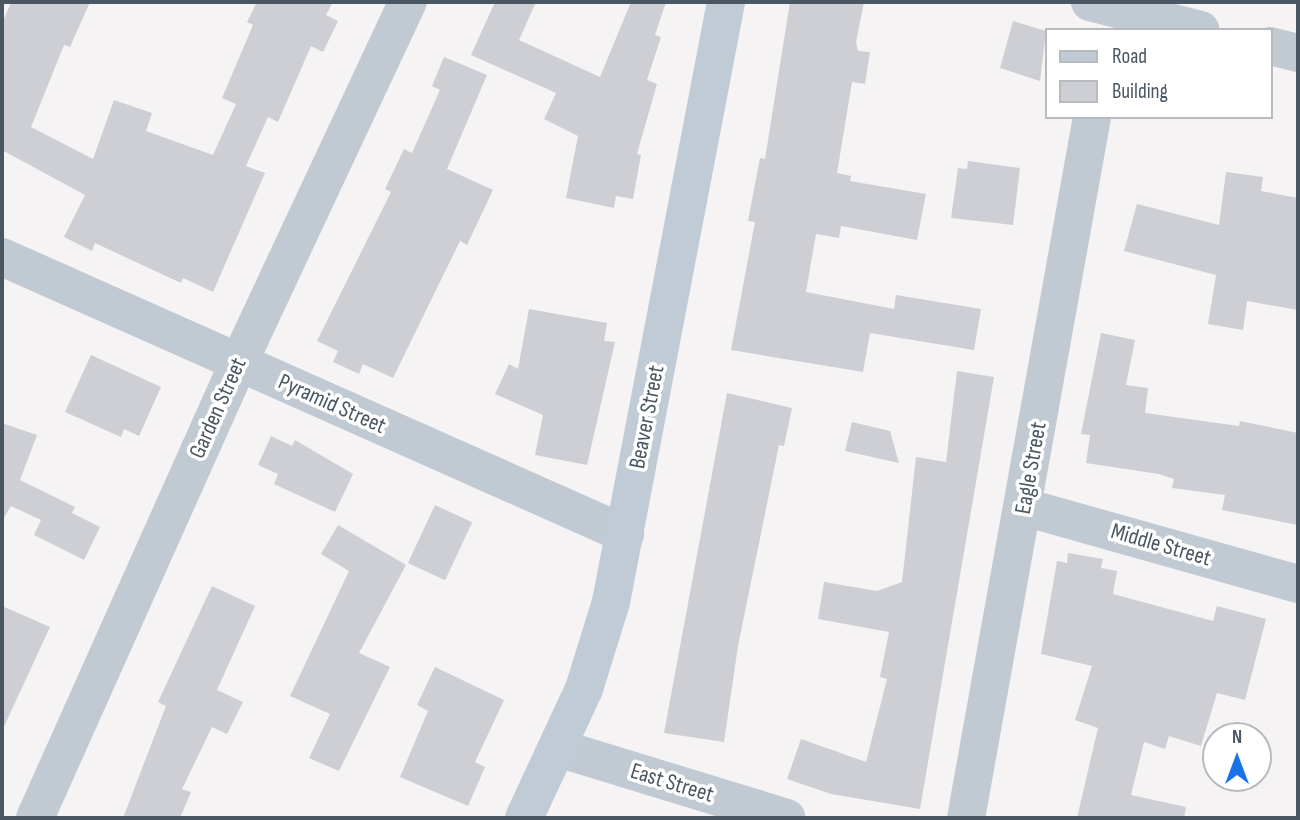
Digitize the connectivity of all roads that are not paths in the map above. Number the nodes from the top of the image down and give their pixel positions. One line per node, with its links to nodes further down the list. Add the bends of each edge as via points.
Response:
1 (408, 2): 9 (street, Garden Street)
2 (726, 2): 11 (street, Beaver Street)
3 (1103, 13): 4 (street)
4 (1189, 28)
5 (1272, 47): 6 (street)
6 (1298, 53)
7 (1092, 119): 10 (street, Eagle Street)
8 (2, 257): 9 (street, Pyramid Street)
9 (239, 362): 11 (street, Pyramid Street); 14 (street, Garden Street)
10 (1024, 507): 12 (street, Middle Street); 17 (street, Eagle Street)
11 (625, 534): 13 (street, Beaver Street, via 601,639)
12 (1298, 584)
13 (558, 748): 15 (street, Beaver Street); 16 (street, East Street)
14 (35, 818)
15 (524, 818)
16 (787, 818)
17 (966, 818)

